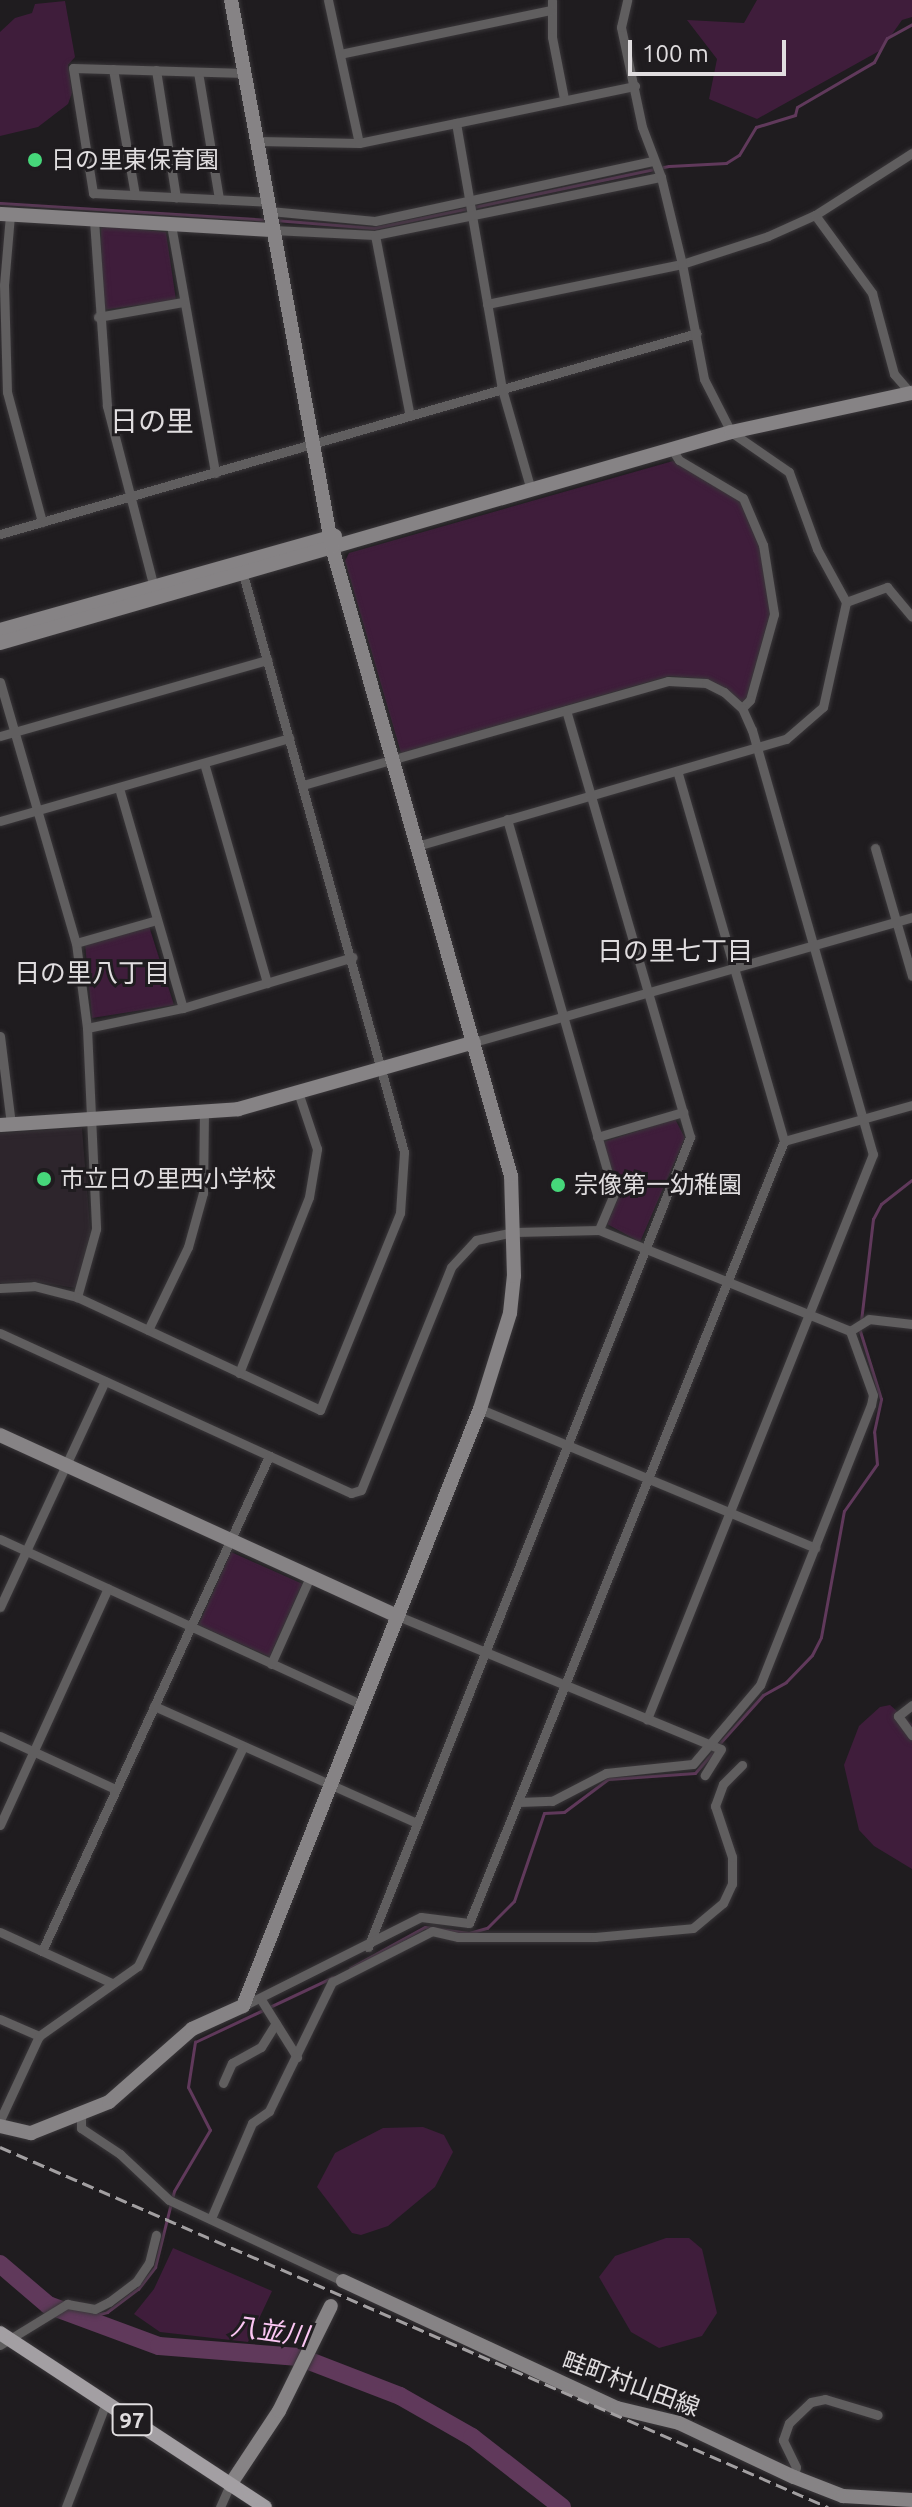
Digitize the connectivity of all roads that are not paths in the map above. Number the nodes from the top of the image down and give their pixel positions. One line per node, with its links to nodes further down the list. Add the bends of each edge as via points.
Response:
1 (231, 0): 9 (street)
2 (328, 0): 5 (street)
3 (627, 0): 10 (street, via 621,27)
4 (551, 5): 5 (street); 11 (street)
5 (340, 54): 14 (street)
6 (113, 69): 7 (street); 18 (street); 18 (street, via 73,68 93,193)
7 (156, 70): 8 (street); 19 (street)
8 (198, 72): 9 (street); 20 (street)
9 (245, 73): 13 (street)
10 (635, 86): 11 (street); 16 (street)
11 (564, 99): 12 (street)
12 (456, 123): 14 (street); 21 (street)
13 (259, 141): 14 (street); 22 (street)
14 (359, 143)
15 (912, 153): 24 (street)
16 (653, 161): 17 (street); 21 (street)
17 (661, 177): 25 (street); 30 (street)
18 (135, 195): 19 (street)
19 (176, 197): 20 (street)
20 (219, 199): 22 (street)
21 (466, 201): 22 (street, via 375,221); 25 (street)
22 (269, 207): 28 (street)
23 (5, 214): 26 (street); 44 (street, via 7,392)
24 (815, 215): 30 (street); 36 (street, via 872,293 894,374)
25 (470, 217): 29 (street); 32 (street)
26 (94, 220): 27 (street); 33 (street)
27 (171, 225): 28 (street); 31 (street)
28 (273, 230): 29 (street); 39 (street)
29 (375, 235): 37 (street)
30 (682, 264): 32 (street); 34 (street)
31 (183, 302): 33 (street); 41 (street)
32 (487, 304): 35 (street)
33 (98, 317): 43 (street, via 107,406)
34 (697, 333): 35 (street); 38 (street, via 704,379)
35 (502, 389): 37 (street); 42 (street)
36 (910, 390): 38 (street)
37 (410, 416): 39 (street)
38 (729, 428): 40 (street); 42 (street); 49 (street, via 789,472 817,549)
39 (313, 444): 41 (street); 46 (street)
40 (672, 449): 42 (street); 55 (street, via 679,460 743,498 763,545 774,614 750,700)
41 (215, 473): 43 (street)
42 (530, 486): 46 (street)
43 (128, 497): 44 (street); 48 (street)
44 (42, 522): 45 (street)
45 (0, 534)
46 (331, 542): 47 (street); 48 (street); 61 (street)
47 (243, 574): 48 (street); 53 (street)
48 (155, 593): 51 (street); 52 (street)
49 (846, 602): 50 (street, via 887,587); 60 (street, via 823,707 786,739)
50 (912, 617)
51 (0, 630)
52 (0, 643)
53 (267, 660): 57 (street); 59 (street)
54 (0, 682): 57 (street)
55 (742, 708): 56 (street, via 706,683 683,680); 60 (street)
56 (566, 711): 61 (street); 66 (street)
57 (15, 732): 58 (street); 67 (street)
58 (0, 736)
59 (289, 738): 62 (street); 64 (street)
60 (757, 747): 63 (street); 76 (street)
61 (393, 760): 64 (street); 70 (street)
62 (204, 763): 65 (street); 80 (street)
63 (677, 771): 66 (street); 78 (street)
64 (303, 785): 77 (street)
65 (119, 788): 67 (street); 73 (street)
66 (592, 794): 68 (street); 81 (street)
67 (38, 810): 69 (street); 75 (street)
68 (507, 819): 70 (street); 83 (street)
69 (0, 821)
70 (417, 846): 86 (street)
71 (875, 848): 74 (street)
72 (912, 917): 74 (street)
73 (157, 920): 75 (street); 82 (street)
74 (896, 921): 76 (street); 79 (street)
75 (76, 943): 84 (street)
76 (812, 946): 78 (street); 92 (street)
77 (353, 957): 80 (street); 87 (street)
78 (734, 968): 81 (street); 96 (street)
79 (912, 976)
80 (267, 983): 82 (street)
81 (648, 992): 83 (street); 90 (street)
82 (183, 1008): 84 (street)
83 (563, 1018): 86 (street); 95 (street)
84 (87, 1028): 93 (street)
85 (0, 1036): 94 (street)
86 (474, 1042): 87 (street); 98 (street, via 511,1176)
87 (383, 1067): 88 (street); 108 (street, via 404,1152 400,1213 320,1410)
88 (298, 1092): 91 (street); 108 (street, via 317,1149 309,1197)
89 (912, 1105): 92 (street)
90 (683, 1112): 95 (street); 99 (street, via 687,1148)
91 (204, 1115): 93 (street); 105 (street, via 203,1193 188,1247)
92 (862, 1119): 96 (street); 103 (street, via 873,1154)
93 (91, 1121): 94 (street); 102 (street, via 96,1229)
94 (6, 1125)
95 (597, 1137): 97 (street, via 614,1194)
96 (784, 1141): 100 (street)
97 (599, 1230): 98 (street); 99 (street)
98 (515, 1232): 110 (street, via 510,1313); 113 (street, via 476,1240 451,1267 361,1490 351,1493)
99 (645, 1250): 100 (street); 112 (street)
100 (727, 1282): 103 (street); 115 (street)
101 (0, 1288): 102 (street, via 34,1286)
102 (77, 1297): 105 (street)
103 (810, 1316): 106 (street); 116 (street)
104 (912, 1324): 106 (street, via 869,1319)
105 (148, 1330): 108 (street)
106 (850, 1331): 119 (street, via 873,1395)
107 (0, 1333): 109 (street)
108 (239, 1373)
109 (105, 1381): 113 (street); 114 (street)
110 (480, 1409): 112 (street); 124 (street)
111 (0, 1435): 114 (street)
112 (566, 1447): 115 (street); 126 (street)
113 (269, 1456): 118 (street)
114 (65, 1465): 118 (street); 120 (street)
115 (648, 1481): 116 (street); 128 (street)
116 (730, 1513): 119 (street); 132 (street)
117 (0, 1539): 120 (street)
118 (231, 1540): 121 (street); 125 (street)
119 (815, 1548): 135 (street, via 760,1685)
120 (26, 1551): 122 (street); 123 (street)
121 (310, 1577): 124 (street); 127 (street)
122 (108, 1588): 125 (street); 137 (street)
123 (0, 1607)
124 (398, 1616): 126 (street); 129 (street)
125 (191, 1625): 127 (street); 131 (street)
126 (483, 1651): 128 (street); 143 (street)
127 (271, 1664): 129 (street)
128 (564, 1686): 132 (street); 142 (street)
129 (361, 1704): 140 (street)
130 (912, 1705): 133 (street, via 898,1716)
131 (154, 1706): 136 (street); 141 (street)
132 (647, 1719): 135 (street)
133 (912, 1735)
134 (0, 1736): 137 (street)
135 (708, 1743): 139 (street, via 721,1749); 142 (street, via 684,1767 606,1773 552,1801)
136 (243, 1747): 140 (street); 150 (street, via 145,1955)
137 (34, 1751): 141 (street); 144 (street)
138 (742, 1765): 147 (street, via 723,1784 715,1806 735,1874 723,1903 704,1922 664,1934)
139 (705, 1775)
140 (328, 1785): 143 (street); 152 (street)
141 (115, 1789): 149 (street)
142 (519, 1802): 145 (street, via 469,1923)
143 (414, 1822): 148 (street)
144 (0, 1825)
145 (464, 1922): 147 (street); 148 (street, via 421,1917)
146 (0, 1932): 149 (street)
147 (465, 1937): 156 (street, via 432,1931 332,1982)
148 (368, 1947): 151 (street)
149 (42, 1951): 150 (street)
150 (112, 1983): 155 (street)
151 (260, 1998): 152 (street); 154 (street)
152 (243, 2006): 158 (street, via 192,2029 109,2102)
153 (0, 2019): 155 (street)
154 (276, 2023): 156 (street); 157 (street, via 261,2047 232,2063)
155 (39, 2036): 159 (street)
156 (297, 2057): 160 (street, via 269,2111 252,2123)
157 (223, 2083)
158 (81, 2114): 159 (street, via 31,2133); 160 (street, via 81,2128 120,2154 169,2200)
159 (0, 2123)
160 (212, 2216): 162 (street)
161 (156, 2235): 164 (street, via 149,2263 136,2282 95,2309 67,2304)
162 (343, 2281): 167 (street, 畦町村山田線, via 617,2408 679,2423)
163 (331, 2306): 168 (street)
164 (2, 2338): 165 (main road, 97)
165 (106, 2403): 168 (main road, 97); 170 (street)
166 (878, 2415): 167 (street, via 825,2399 811,2402 789,2423 783,2440 796,2467)
167 (794, 2477): 169 (street, 畦町村山田線, via 843,2496)
168 (230, 2485): 171 (street); 172 (main road, 97)
169 (912, 2500)
170 (69, 2506)
171 (220, 2507)
172 (265, 2507)

